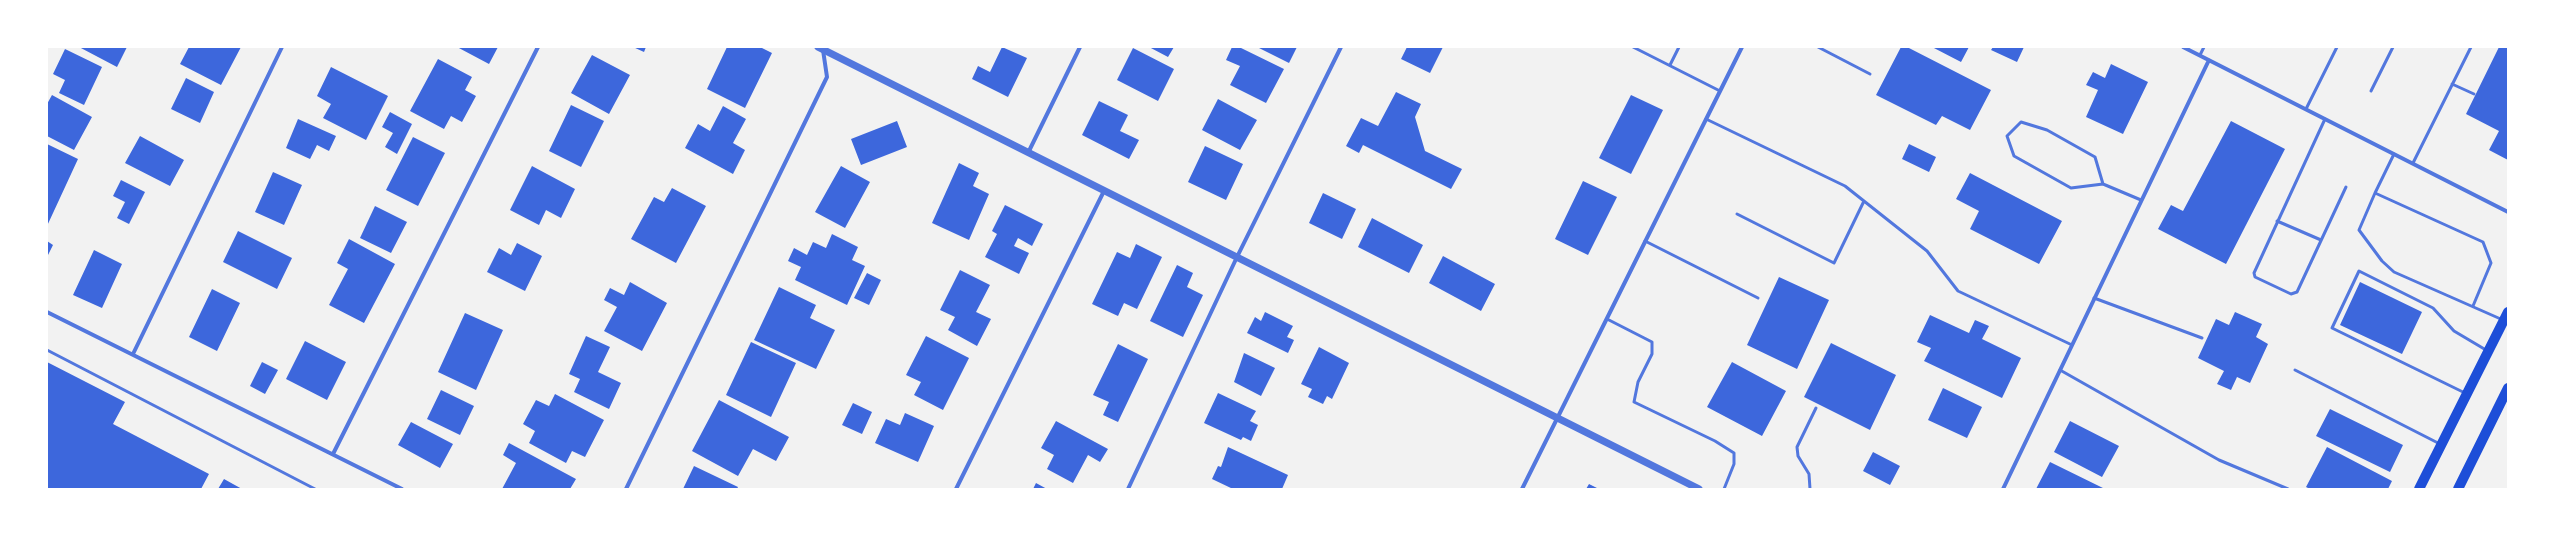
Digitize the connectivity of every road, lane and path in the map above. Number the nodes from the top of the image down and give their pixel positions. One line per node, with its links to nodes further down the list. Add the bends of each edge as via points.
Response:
1 (282, 47): 51 (street)
2 (538, 47): 59 (street)
3 (1080, 47): 26 (street)
4 (1341, 47): 40 (street)
5 (1633, 47): 17 (lane)
6 (1678, 47): 17 (lane)
7 (1742, 47): 20 (street)
8 (1818, 47): 18 (lane)
9 (2183, 47): 15 (street)
10 (2204, 47): 15 (lane)
11 (2337, 47): 23 (lane)
12 (2393, 47): 21 (lane)
13 (2471, 47): 19 (lane)
14 (822, 48): 26 (street); 62 (street, via 827,77)
15 (2200, 55): 16 (street)
16 (2209, 60): 23 (street); 33 (street)
17 (1670, 66): 20 (lane)
18 (1870, 74)
19 (2452, 84): 22 (lane); 28 (lane)
20 (1720, 91): 24 (street)
21 (2371, 91)
22 (2474, 94)
23 (2306, 109): 25 (street)
24 (1706, 119): 34 (lane, via 1845,186); 39 (street)
25 (2325, 119): 27 (street); 37 (lane)
26 (1028, 153): 31 (street)
27 (2394, 154): 28 (street); 32 (lane)
28 (2413, 163): 35 (street)
29 (2103, 184): 29 (lane, via 2095,157 2047,130 2021,122 2007,136 2014,156 2071,188); 33 (lane)
30 (2346, 187): 38 (lane)
31 (1104, 191): 40 (street); 63 (street)
32 (2375, 193): 43 (lane, via 2359,230 2382,261 2394,272); 43 (lane, via 2483,242 2491,263)
33 (2141, 200): 42 (street)
34 (1864, 201): 36 (lane, via 1834,263); 48 (lane, via 1927,251 1958,291)
35 (2508, 212)
36 (1737, 214)
37 (2277, 221): 38 (lane); 38 (lane, via 2254,273 2255,277 2291,294 2297,292)
38 (2321, 240)
39 (1645, 241): 41 (lane); 46 (street)
40 (1237, 258): 57 (street); 64 (street)
41 (1758, 298)
42 (2094, 298): 47 (lane); 48 (street)
43 (2473, 306): 45 (lane)
44 (47, 312): 51 (street)
45 (2506, 316): 50 (main road)
46 (1606, 319): 57 (street); 67 (lane, via 1652,342 1652,354 1638,382 1634,402 1715,441 1734,453 1734,464)
47 (2202, 338)
48 (2072, 345): 52 (street)
49 (47, 350): 60 (lane)
50 (2488, 352): 55 (main road); 55 (lane, via 2454,331 2433,308 2359,271 2332,328)
51 (133, 354): 59 (street)
52 (2060, 370): 69 (street); 70 (lane, via 2219,460)
53 (2295, 370): 58 (lane)
54 (2508, 388): 72 (main road)
55 (2467, 394): 58 (main road)
56 (1816, 408): 68 (lane, via 1796,447 1798,456 1809,474)
57 (1557, 419): 65 (street); 66 (street)
58 (2441, 445): 71 (main road)
59 (334, 454): 61 (street)
60 (315, 489)
61 (402, 489)
62 (626, 489)
63 (956, 489)
64 (1128, 489)
65 (1522, 489)
66 (1699, 489)
67 (1724, 489)
68 (1810, 489)
69 (2003, 489)
70 (2288, 489)
71 (2419, 489)
72 (2458, 489)

